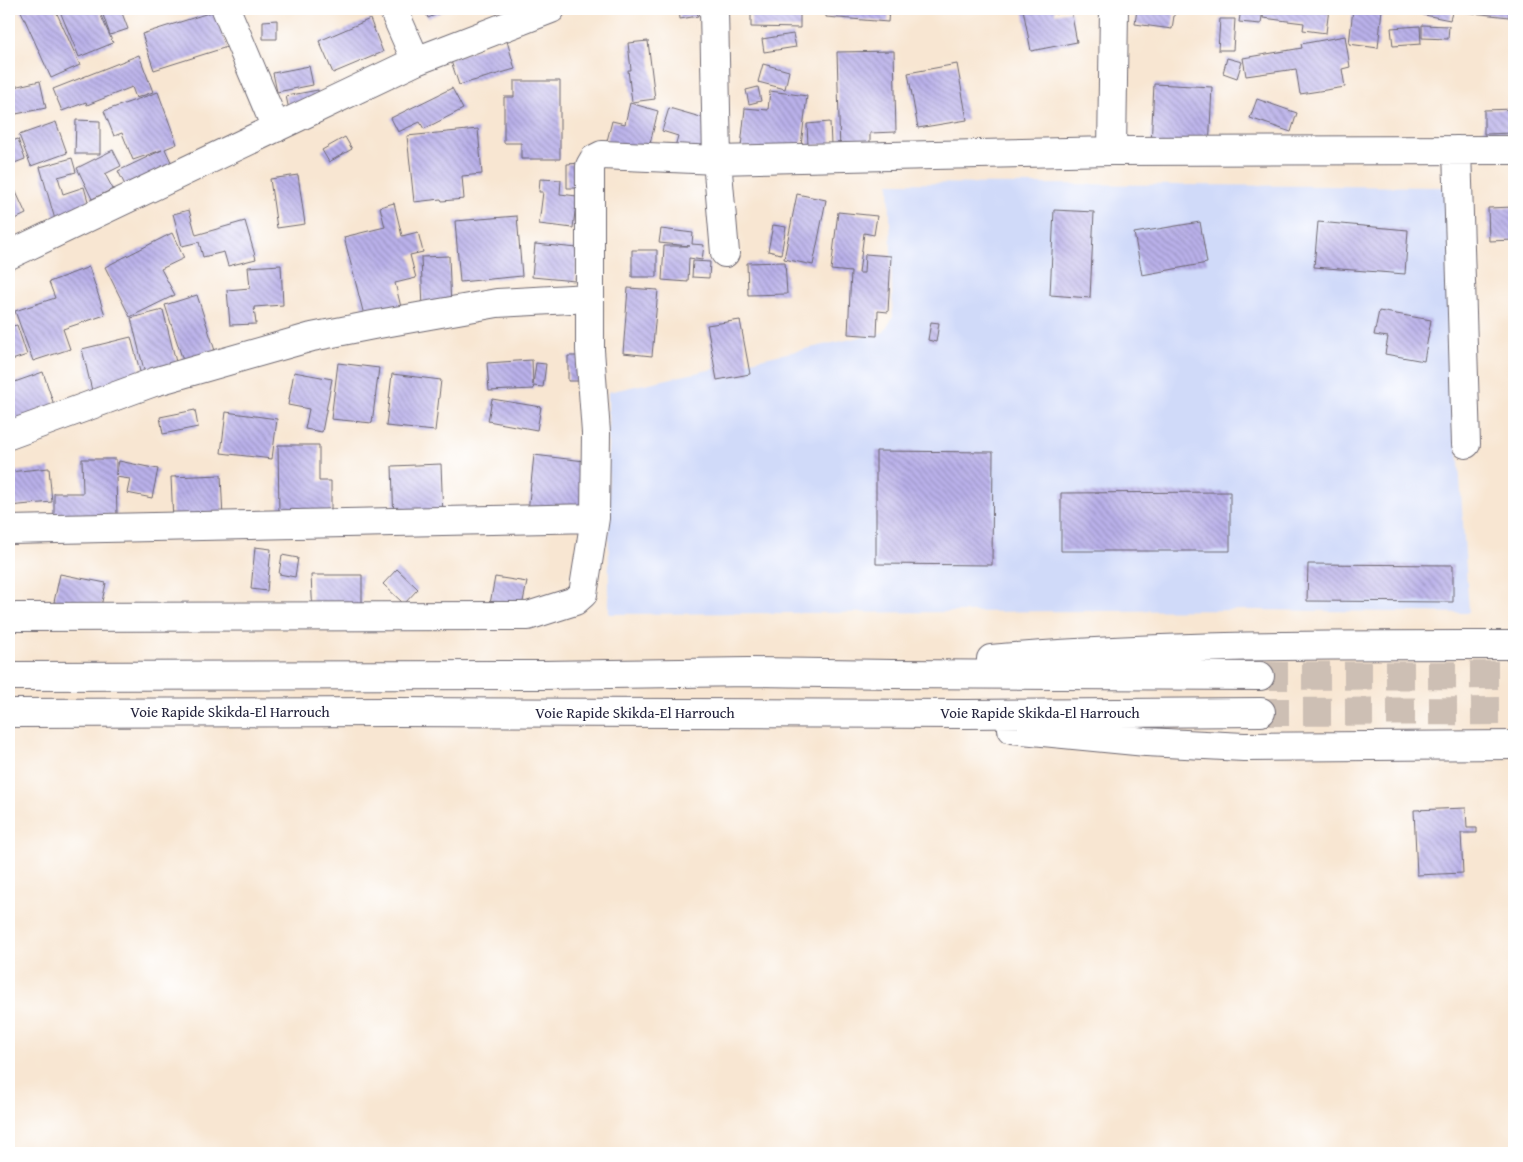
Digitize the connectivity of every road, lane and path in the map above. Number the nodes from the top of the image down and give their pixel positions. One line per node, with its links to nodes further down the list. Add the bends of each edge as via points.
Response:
1 (226, 9): 7 (main road)
2 (393, 9): 6 (main road)
3 (552, 9): 6 (main road)
4 (714, 9): 11 (main road)
5 (1114, 9): 10 (main road)
6 (416, 61): 7 (main road)
7 (276, 128): 13 (main road)
8 (1457, 150): 9 (main road); 10 (main road); 16 (main road)
9 (1514, 150)
10 (1112, 151): 11 (main road)
11 (717, 160): 12 (main road); 14 (main road, via 602,156 594,159 590,166)
12 (725, 253)
13 (9, 255)
14 (589, 298): 15 (main road, via 497,303 312,337 154,382); 17 (main road, via 596,434)
15 (9, 435)
16 (1466, 444)
17 (595, 518): 18 (main road); 19 (main road, via 583,594 575,601 528,616)
18 (9, 530)
19 (9, 617)
20 (1514, 645): 21 (main road, via 1336,645 1095,651)
21 (845, 674): 22 (main road); 23 (main road)
22 (9, 676)
23 (1260, 676)
24 (1261, 712): 26 (main road, Voie Rapide Skikda-El Harrouch)
25 (9, 713): 26 (main road, Voie Rapide Skikda-El Harrouch)
26 (852, 713): 27 (main road, via 1146,742 1253,747)
27 (1514, 745)

